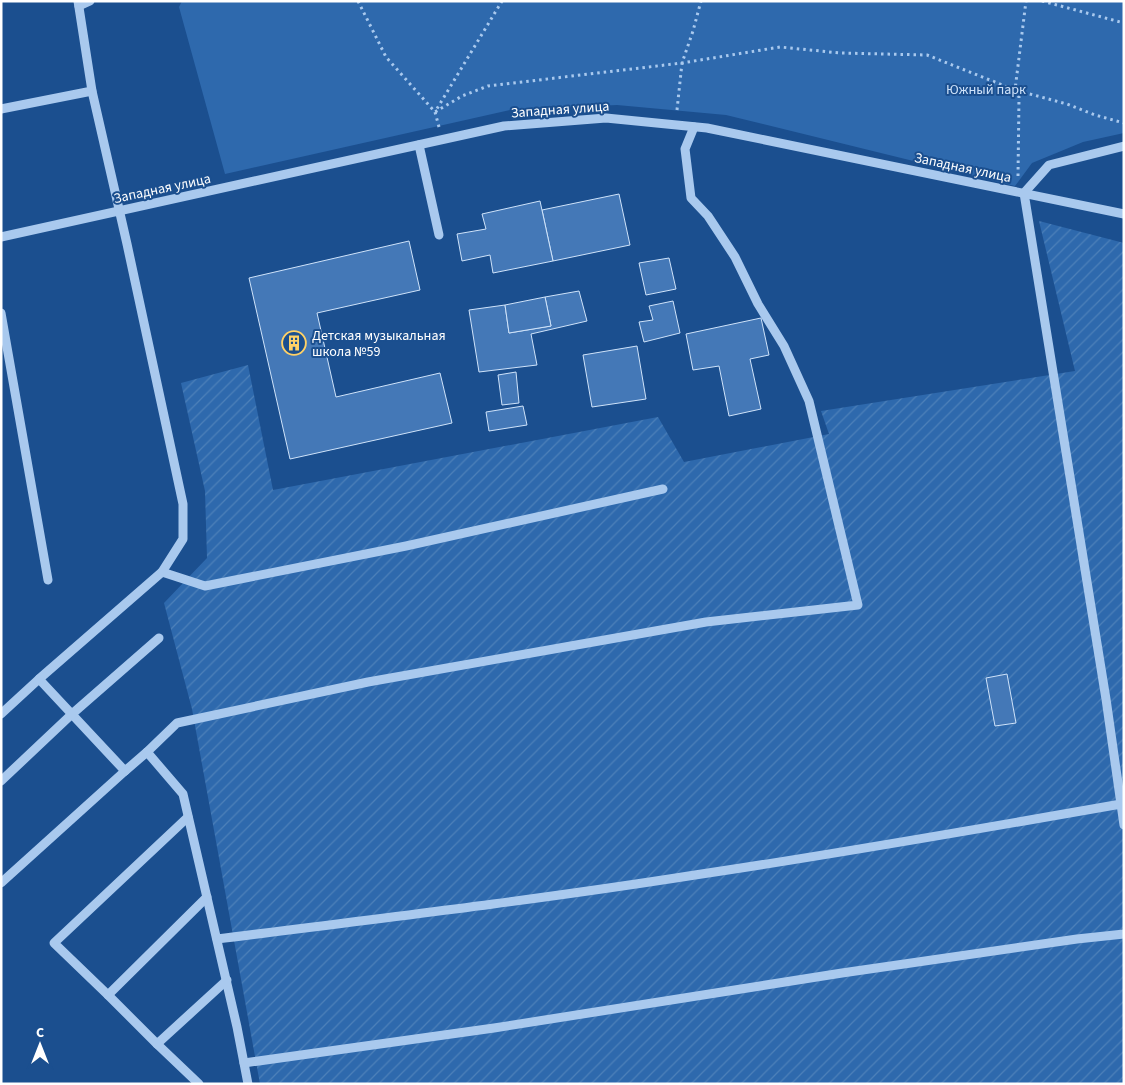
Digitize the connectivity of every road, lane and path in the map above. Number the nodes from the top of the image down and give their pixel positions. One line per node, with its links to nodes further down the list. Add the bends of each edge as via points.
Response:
1 (90, 1): 7 (street)
2 (358, 1): 13 (path, via 386,57)
3 (502, 1): 13 (path)
4 (701, 1): 9 (path)
5 (1026, 1): 10 (path)
6 (1042, 1): 8 (path)
7 (78, 4): 11 (street)
8 (1124, 23)
9 (682, 64): 10 (path, via 780,47 840,53 927,55); 13 (path, via 488,86); 15 (path)
10 (1015, 90): 14 (path); 20 (path, via 1019,97)
11 (92, 91): 12 (street); 21 (street)
12 (1, 109)
13 (435, 112): 17 (path)
14 (1124, 123)
15 (677, 125): 16 (street, Западная улица); 17 (street, Западная улица, via 606,118 504,126)
16 (694, 127): 20 (street, Западная улица); 33 (street, via 685,149 691,198 708,216 736,257 810,401 858,605 706,622 368,682 176,723)
17 (443, 140): 18 (street, Западная улица)
18 (419, 145): 21 (street, Западная улица); 23 (street)
19 (1124, 146): 20 (street, via 1049,165)
20 (1020, 193): 22 (street, Западная улица); 36 (street)
21 (119, 212): 24 (street, Западная улица); 27 (street, via 183,504 182,539)
22 (1124, 214)
23 (439, 235)
24 (1, 237)
25 (1, 314): 28 (street)
26 (664, 489): 27 (street, via 205,586)
27 (162, 572): 30 (street)
28 (48, 580)
29 (159, 638): 32 (street)
30 (39, 679): 31 (street); 32 (street)
31 (1, 714)
32 (72, 714): 34 (street); 35 (street)
33 (147, 752): 34 (street); 37 (street, via 183,794)
34 (125, 770): 39 (street)
35 (1, 781)
36 (1121, 804): 38 (street); 42 (street, via 694,876)
37 (188, 817): 40 (street); 44 (street, via 54,943)
38 (1124, 825)
39 (1, 883)
40 (207, 897): 42 (street); 44 (street)
41 (1124, 934): 46 (street, via 1077,938)
42 (217, 939): 43 (street)
43 (226, 980): 45 (street); 46 (street)
44 (108, 995): 45 (street)
45 (157, 1044): 47 (street)
46 (244, 1063): 48 (street)
47 (199, 1084)
48 (248, 1084)

